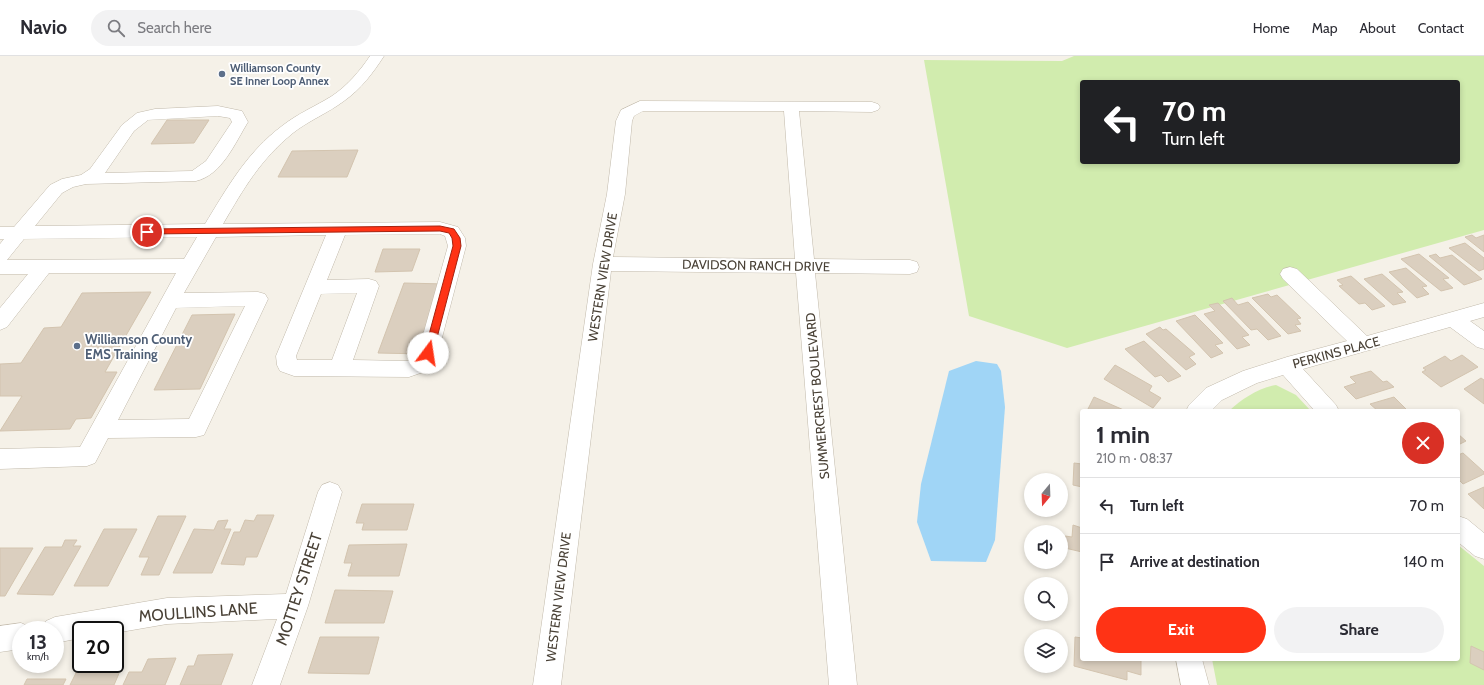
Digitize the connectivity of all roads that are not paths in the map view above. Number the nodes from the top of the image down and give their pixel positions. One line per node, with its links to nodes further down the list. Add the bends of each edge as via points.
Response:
1 (376, 56): 6 (street, via 365,74 339,98 288,129 263,150 241,178)
2 (791, 107): 3 (street, WESTERN VIEW DRIVE); 10 (street, WESTERN VIEW DRIVE, via 640,106 627,113 616,194); 12 (street, SUMMERCREST BOULEVARD)
3 (872, 107)
4 (86, 179): 4 (street, via 96,173 128,128 144,116 218,111 236,114 240,122 212,165 196,176); 8 (street, via 56,189)
5 (338, 229): 6 (street); 17 (street); 25 (street, via 440,228 452,230 457,246 428,353 422,364 409,369)
6 (211, 231): 8 (street); 11 (street)
7 (0, 233): 8 (street)
8 (20, 233): 9 (street)
9 (0, 256)
10 (602, 264): 12 (street, DAVIDSON RANCH DRIVE); 39 (street, WESTERN VIEW DRIVE)
11 (190, 266): 14 (street); 18 (street)
12 (806, 266): 15 (street, DAVIDSON RANCH DRIVE); 40 (street, SUMMERCREST BOULEVARD)
13 (0, 267): 14 (street)
14 (44, 267): 21 (street)
15 (910, 267)
16 (1290, 274): 23 (street)
17 (315, 287): 25 (street, via 286,356 286,365 294,368); 25 (street, via 369,286)
18 (170, 300): 28 (street); 28 (street, via 258,300 196,428)
19 (1484, 310): 20 (street, PERKINS PLACE)
20 (1452, 319): 22 (street); 23 (street, PERKINS PLACE)
21 (0, 322)
22 (1484, 341)
23 (1363, 345): 24 (street, PERKINS PLACE)
24 (1287, 365): 26 (street, PERKINS PLACE, via 1250,377 1214,394); 27 (street)
25 (339, 369)
26 (1199, 409)
27 (1326, 409)
28 (101, 429): 29 (street, via 87,456)
29 (0, 459)
30 (330, 492): 33 (street, MOTTEY STREET)
31 (1460, 529): 32 (street)
32 (1484, 548)
33 (295, 606): 34 (street, MOULLINS LANE, via 167,611); 38 (street, MOTTEY STREET)
34 (64, 628)
35 (12, 637): 36 (street)
36 (0, 639)
37 (1189, 661): 41 (street)
38 (266, 685)
39 (546, 685)
40 (843, 685)
41 (1195, 685)

